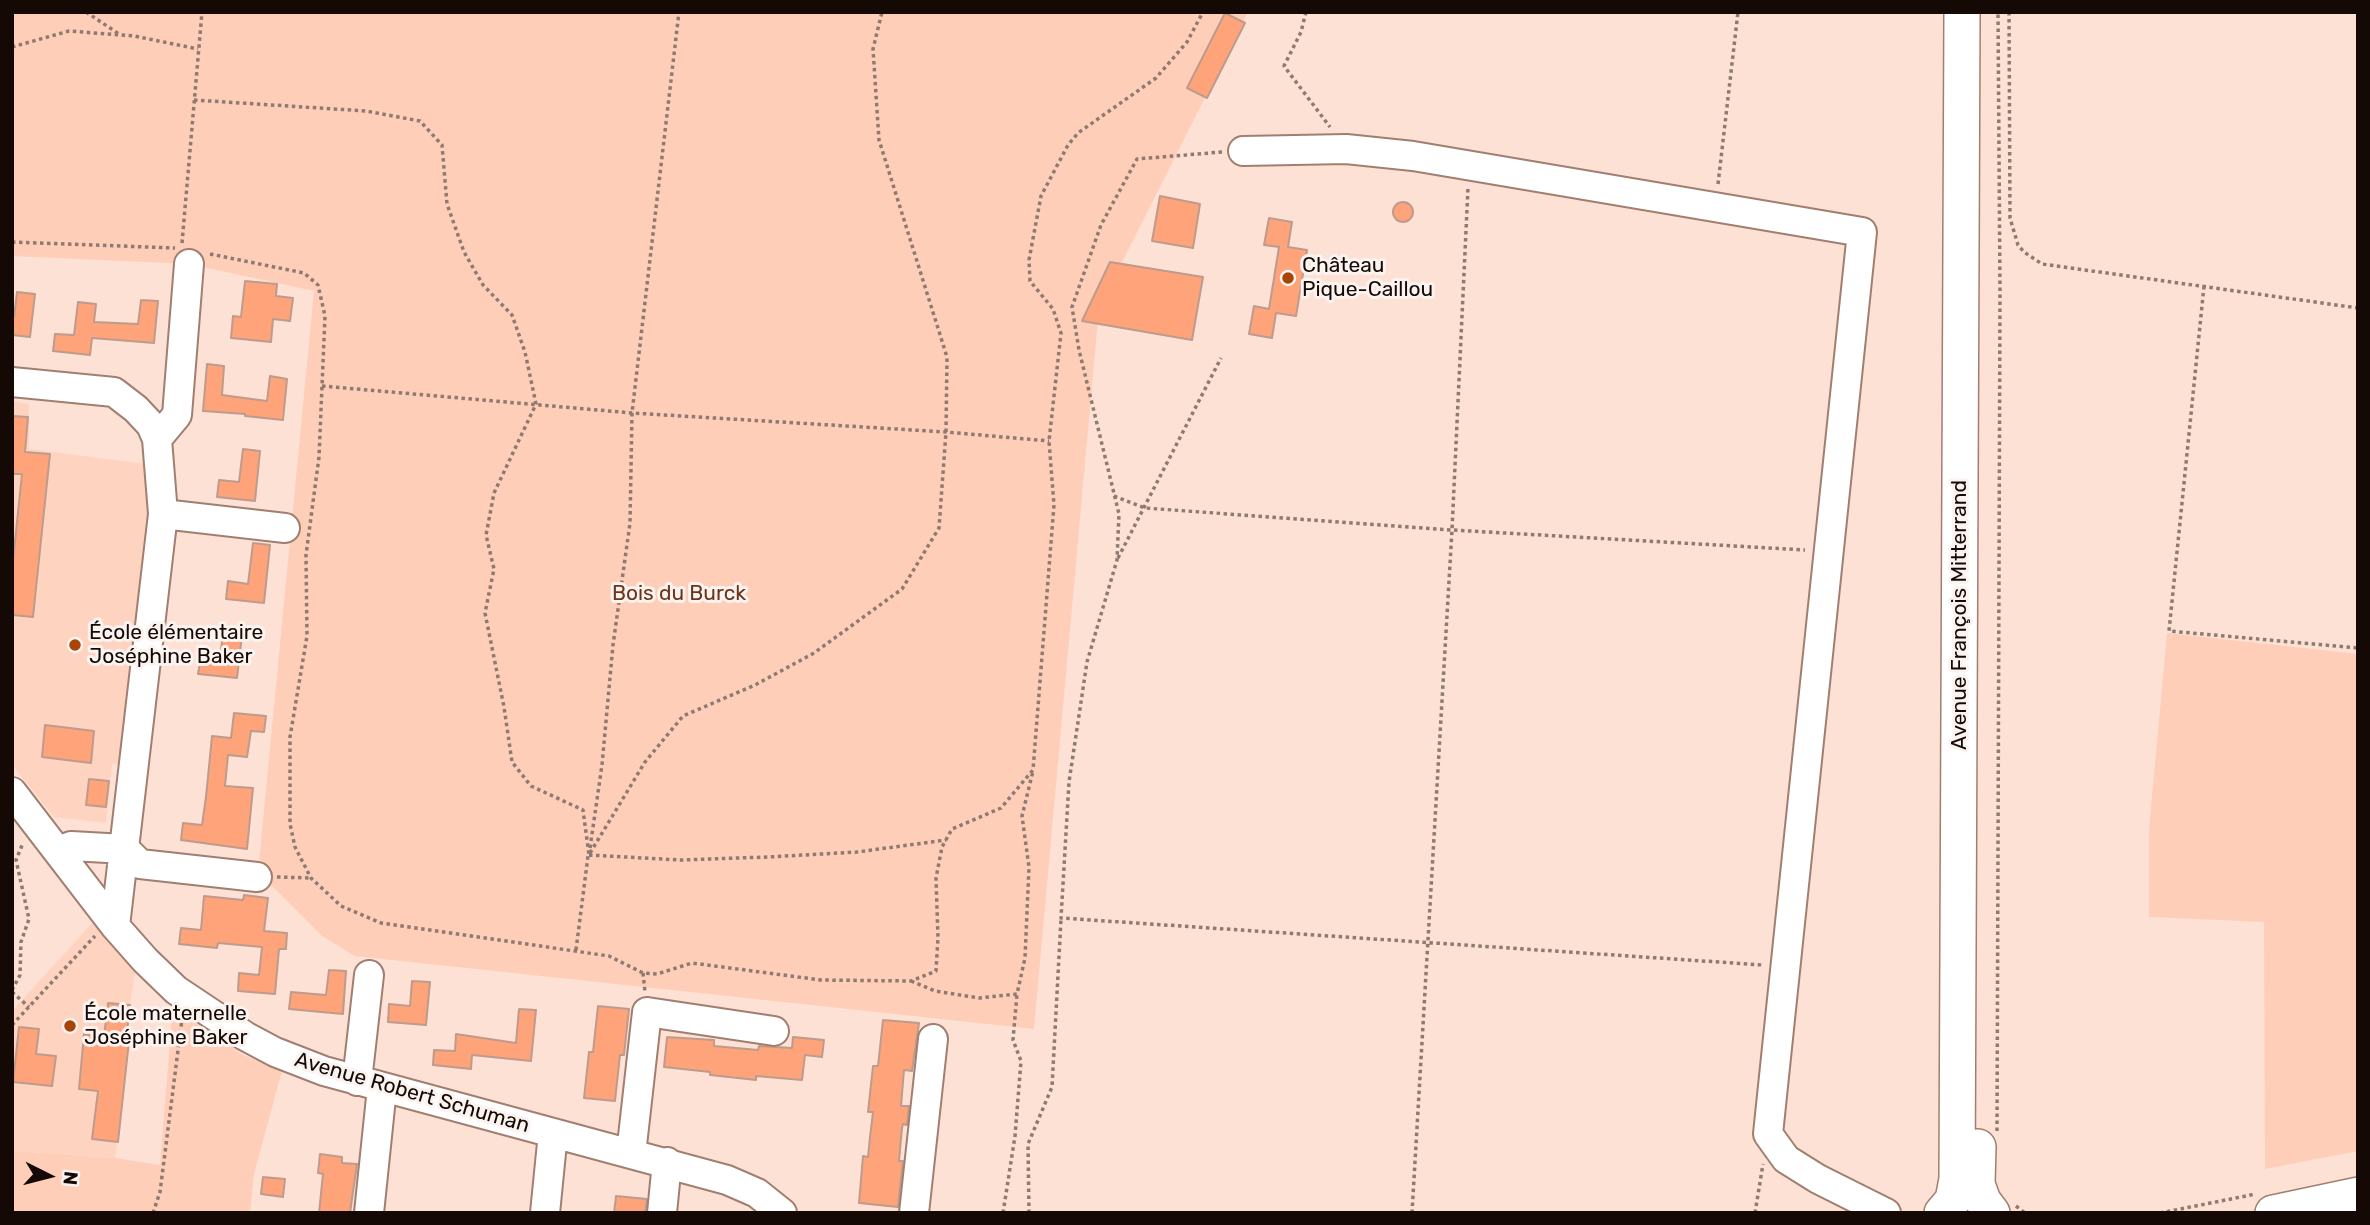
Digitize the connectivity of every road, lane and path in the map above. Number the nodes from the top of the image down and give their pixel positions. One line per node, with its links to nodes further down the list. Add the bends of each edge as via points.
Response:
1 (86, 12): 12 (path)
2 (202, 12): 14 (path)
3 (679, 12): 28 (path)
4 (882, 12): 29 (path, via 873,49 879,140 947,356)
5 (1203, 12): 31 (path, via 1187,42 1156,78 1078,133 1041,197 1028,260 1030,281 1053,309 1061,333)
6 (1306, 12): 16 (path, via 1284,66)
7 (1738, 12): 19 (path)
8 (1962, 12): 81 (main road, Avenue François Mitterrand, via 1957,1179 1953,1200)
9 (1979, 12): 82 (main road, Avenue François Mitterrand, via 1977,1184)
10 (1998, 12): 66 (path)
11 (2010, 12): 22 (path, via 2010,218 2018,244 2042,264)
12 (121, 35): 13 (path, via 69,31); 14 (path)
13 (12, 47)
14 (198, 49): 15 (path)
15 (194, 100): 20 (path, via 181,248); 27 (path, via 366,111 420,121 442,145 447,204 464,252 483,285 512,315)
16 (1346, 149): 17 (street); 18 (street)
17 (1243, 150): 32 (path, via 1137,159 1101,225 1072,307)
18 (1469, 165): 19 (street); 36 (path)
19 (1715, 207): 37 (street, via 1862,232)
20 (12, 242)
21 (196, 258): 26 (path, via 304,273 318,285 325,316); 30 (street, via 177,415)
22 (2204, 286): 23 (path); 39 (path, via 2169,631)
23 (2358, 308)
24 (1220, 358): 33 (path)
25 (12, 382): 30 (street, via 114,392 151,425)
26 (322, 386): 27 (path); 48 (path, via 306,555 307,636 290,737 290,824 295,847)
27 (536, 404): 28 (path); 46 (path, via 494,493 486,535 495,569 485,613 512,762 531,786 583,810)
28 (632, 413): 29 (path); 46 (path, via 629,523)
29 (946, 432): 31 (path); 46 (path, via 939,528 902,589 814,653 683,716 646,761)
30 (157, 439): 34 (street)
31 (1049, 441): 40 (path, via 1054,505)
32 (1114, 496): 33 (path); 38 (path, via 1119,514)
33 (1144, 508): 36 (path); 38 (path)
34 (163, 514): 35 (street); 44 (street)
35 (285, 528)
36 (1452, 530): 37 (path); 51 (path)
37 (1828, 552): 53 (street)
38 (1118, 560): 49 (path, via 1087,662 1069,782)
39 (2358, 648)
40 (1033, 770): 43 (path, via 1001,808 952,829); 57 (path, via 1023,816 1029,867 1026,958)
41 (12, 792): 42 (street, Avenue Robert Schuman)
42 (38, 826): 45 (street, Avenue Robert Schuman); 56 (path, via 20,846 16,860 29,919 21,942 20,975)
43 (946, 840): 46 (path, via 768,857 680,860); 55 (path, via 936,878 936,971)
44 (125, 849): 45 (street, via 71,846); 47 (street, via 140,864); 50 (street)
45 (58, 851): 50 (street, Avenue Robert Schuman)
46 (589, 855): 52 (path)
47 (257, 877): 48 (path)
48 (311, 878): 52 (path, via 341,906 381,923)
49 (1061, 918): 51 (path); 77 (path, via 1052,1087 1028,1144)
50 (113, 922): 58 (street, Avenue Robert Schuman, via 145,961); 59 (path)
51 (1427, 943): 53 (path); 78 (path)
52 (576, 950): 55 (path, via 609,956 643,973 657,974 692,963 821,980)
53 (1786, 967): 65 (street)
54 (369, 975): 63 (street)
55 (911, 981): 57 (path, via 935,991 979,998)
56 (12, 991): 59 (path)
57 (1017, 994): 76 (path, via 1013,1040 1021,1061)
58 (185, 996): 63 (street, Avenue Robert Schuman, via 275,1052); 70 (path, via 160,1192)
59 (29, 1007): 60 (path)
60 (12, 1025)
61 (775, 1031): 67 (street, via 647,1012)
62 (933, 1039): 75 (street)
63 (370, 1085): 64 (street, Avenue Robert Schuman); 71 (street)
64 (553, 1133): 67 (street, Avenue Robert Schuman); 72 (street)
65 (1768, 1134): 79 (path); 80 (street, via 1786,1159)
66 (1997, 1135)
67 (631, 1154): 68 (street, Avenue Robert Schuman)
68 (667, 1162): 73 (street); 74 (street, Avenue Robert Schuman, via 757,1193)
69 (2358, 1195): 83 (main road)
70 (153, 1213)
71 (369, 1213)
72 (545, 1213)
73 (662, 1213)
74 (782, 1213)
75 (914, 1213)
76 (1003, 1213)
77 (1029, 1213)
78 (1412, 1213)
79 (1755, 1213)
80 (1886, 1213)
81 (1942, 1213)
82 (1992, 1213)
83 (2273, 1213)

